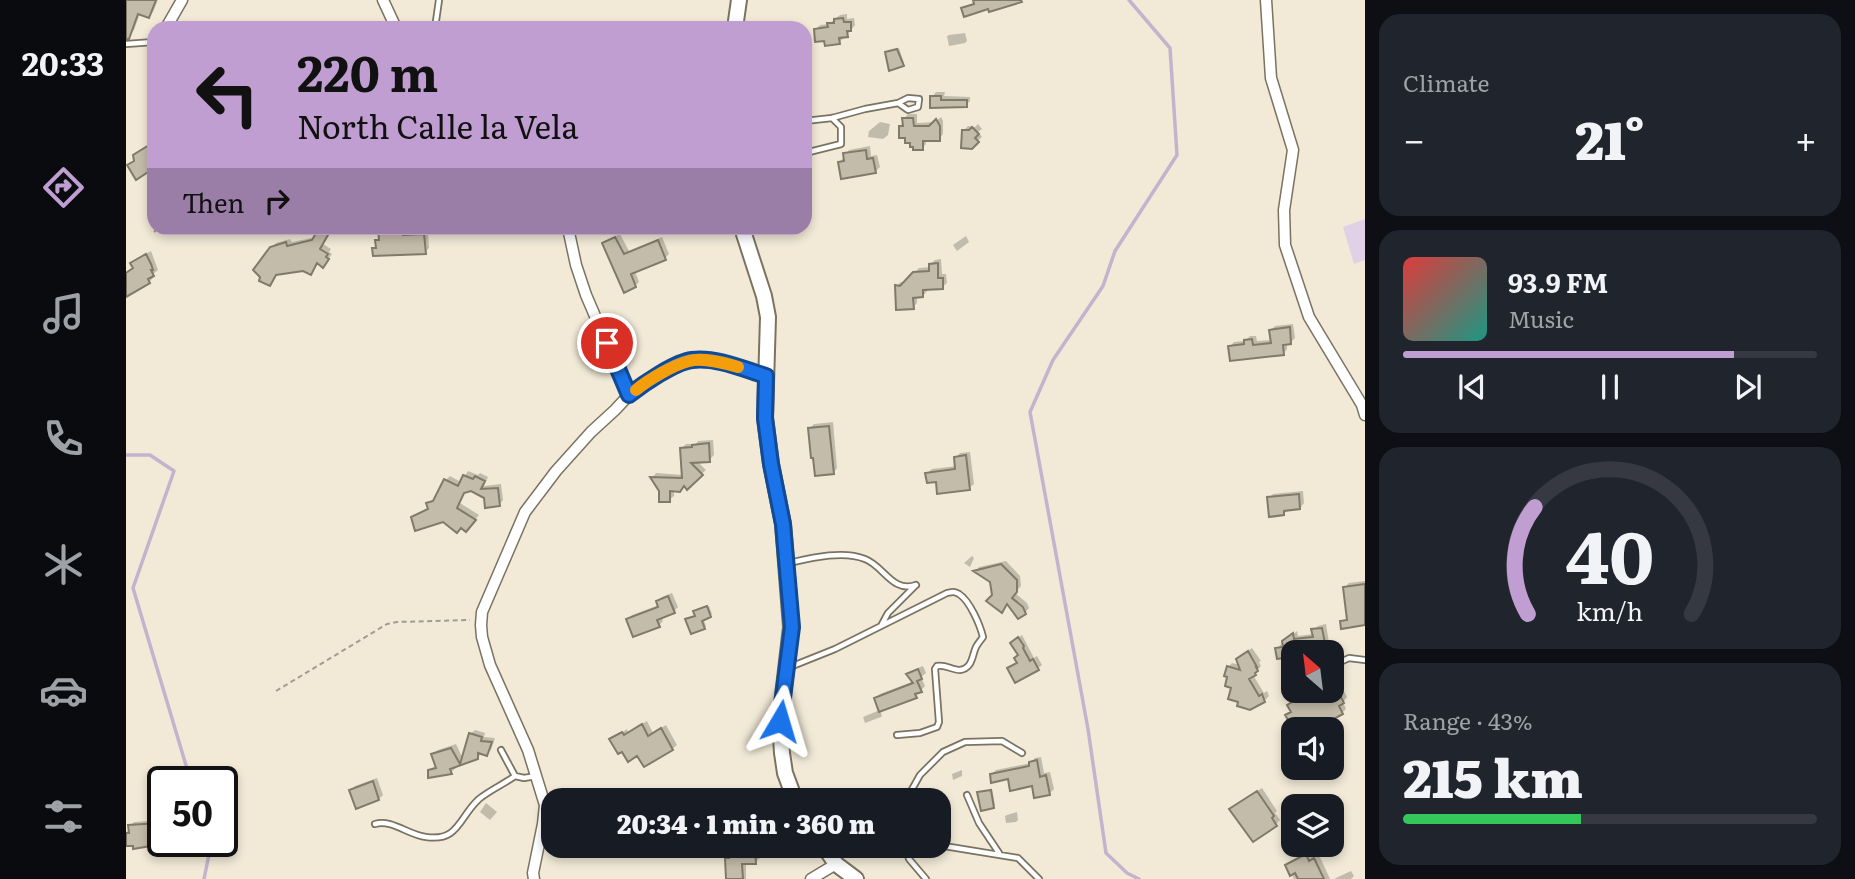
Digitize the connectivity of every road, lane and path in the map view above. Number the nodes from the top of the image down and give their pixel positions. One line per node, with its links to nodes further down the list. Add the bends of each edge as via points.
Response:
1 (182, 0): 6 (street)
2 (383, 0): 7 (street)
3 (439, 0): 8 (lane)
4 (739, 0): 9 (main road)
5 (1266, 0): 20 (street, via 1271,78 1293,150 1284,210 1285,245 1309,317)
6 (170, 21)
7 (393, 21)
8 (436, 21)
9 (736, 21)
10 (147, 42): 11 (lane)
11 (126, 44)
12 (898, 103): 13 (lane)
13 (832, 118): 14 (lane); 15 (lane, via 841,127 841,145)
14 (812, 120)
15 (812, 151)
16 (570, 235): 19 (street, via 586,296)
17 (744, 235): 18 (main road, via 768,317)
18 (766, 376): 19 (street, via 720,362 690,360); 21 (main road, via 765,418)
19 (629, 395): 22 (street, via 556,471 525,512)
20 (1365, 415)
21 (786, 564): 23 (lane, via 828,555 863,557 899,586 916,585); 26 (main road, via 792,627)
22 (481, 620): 27 (path, via 387,624); 32 (street, via 490,665)
23 (881, 626): 26 (lane); 28 (lane, via 953,592 967,603 983,636 965,668 942,664 935,669 937,727)
24 (1344, 660): 25 (lane)
25 (1365, 660)
26 (786, 669): 33 (main road, via 780,721)
27 (276, 691)
28 (897, 735)
29 (501, 750): 31 (lane)
30 (1022, 753): 34 (lane, via 1002,741 965,742 943,751)
31 (516, 776): 32 (lane); 36 (lane, via 479,799 445,837 412,835 386,822)
32 (536, 776): 42 (street, via 545,805)
33 (791, 788)
34 (913, 788)
35 (967, 794): 38 (lane)
36 (375, 824)
37 (951, 847): 38 (lane)
38 (1000, 854): 46 (lane, via 1018,858)
39 (832, 858): 41 (main road)
40 (909, 858): 45 (lane)
41 (836, 864): 43 (street); 44 (main road)
42 (534, 879)
43 (811, 879)
44 (856, 879)
45 (926, 879)
46 (1039, 879)

